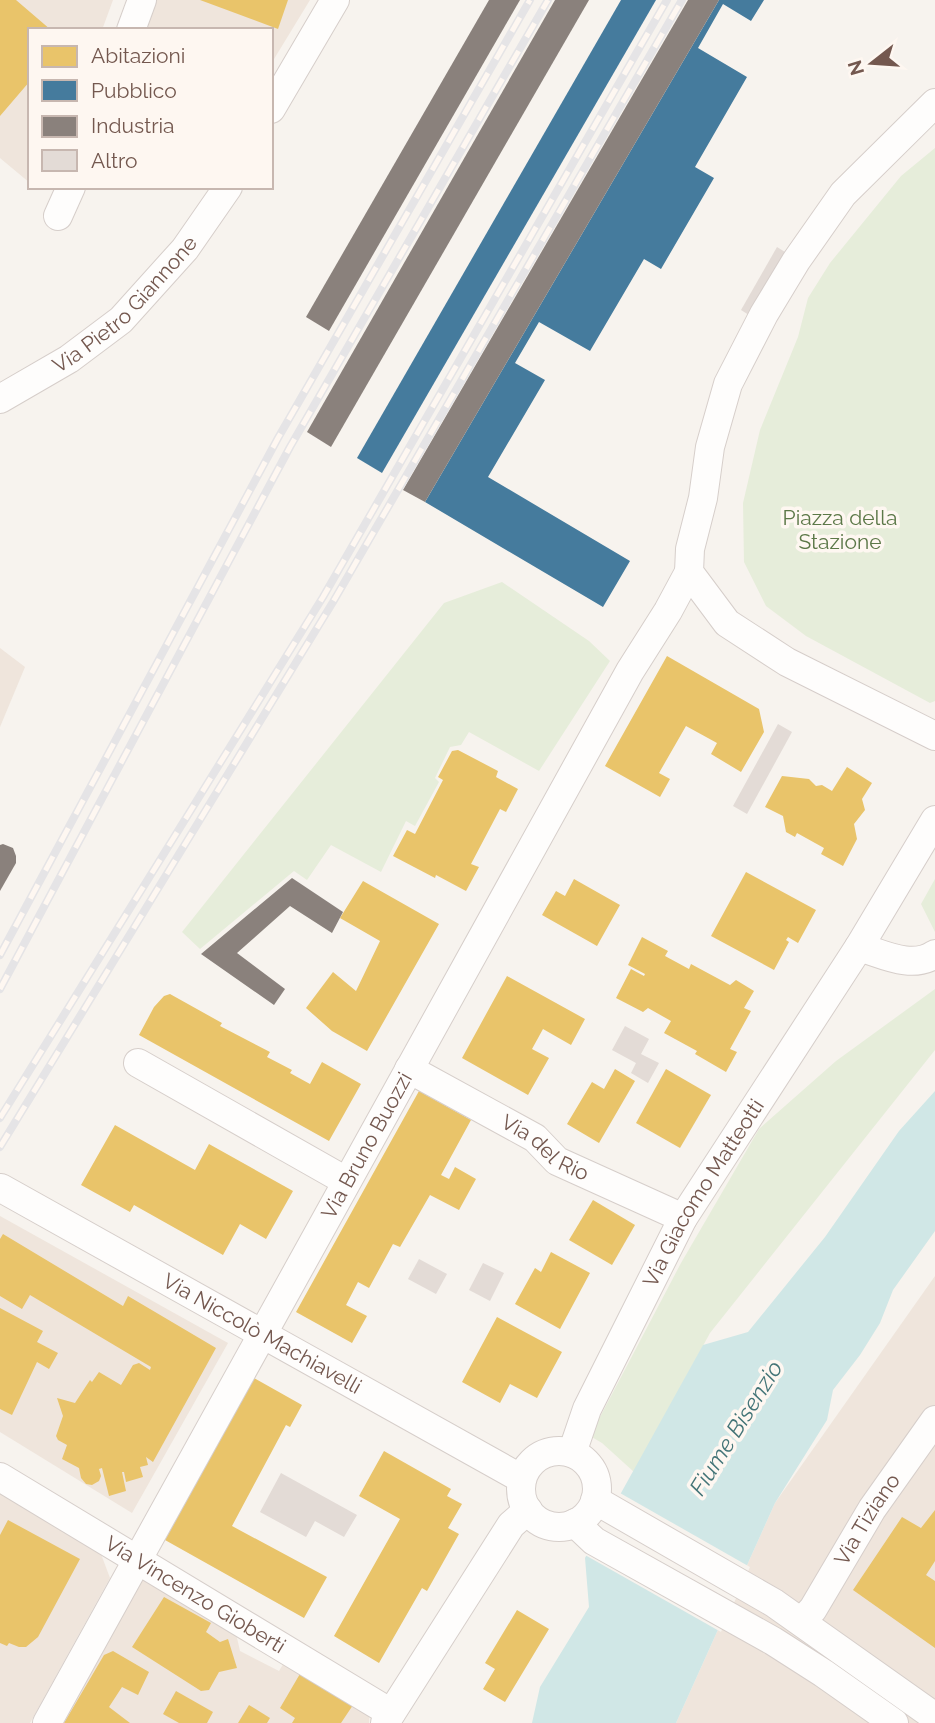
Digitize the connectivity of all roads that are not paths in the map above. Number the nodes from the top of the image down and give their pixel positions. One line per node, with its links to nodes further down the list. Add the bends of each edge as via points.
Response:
1 (142, 0): 3 (street)
2 (335, 0): 5 (street)
3 (132, 28)
4 (935, 103): 10 (street, via 843,194 764,314 728,384 710,447)
5 (273, 106)
6 (70, 189): 8 (street)
7 (227, 189): 9 (street, Via Pietro Giannone, via 185,249 121,320 69,359)
8 (58, 216)
9 (0, 399)
10 (689, 572): 11 (street, via 727,623 787,662); 16 (street, Via Bruno Buozzi)
11 (935, 736)
12 (935, 820): 13 (street, Via Giacomo Matteotti)
13 (859, 947): 14 (street, via 907,962); 19 (street, Via Giacomo Matteotti)
14 (935, 954)
15 (138, 1063): 17 (street)
16 (409, 1069): 17 (street, Via Bruno Buozzi); 19 (street, Via del Rio, via 535,1138 557,1161)
17 (346, 1181): 20 (street, Via Bruno Buozzi)
18 (1, 1188): 20 (street, Via Niccolò Machiavelli)
19 (683, 1218): 22 (street, Via Giacomo Matteotti, via 587,1409)
20 (262, 1333): 24 (street, Via Niccolò Machiavelli); 28 (street, Via Bruno Buozzi)
21 (935, 1420): 29 (street, Via Tiziano)
22 (572, 1453): 24 (street, via 547,1452 536,1458); 25 (street, via 595,1477)
23 (0, 1477): 28 (street, Via Vincenzo Gioberti)
24 (522, 1479): 26 (street)
25 (603, 1504): 27 (street, via 591,1510); 29 (street)
26 (528, 1510): 27 (street, via 544,1524); 31 (street, via 511,1525)
27 (584, 1532): 33 (street, via 823,1673)
28 (139, 1560): 31 (street, Via Vincenzo Gioberti); 32 (street, Via Bruno Buozzi)
29 (802, 1621): 30 (street)
30 (935, 1717)
31 (388, 1718)
32 (47, 1723)
33 (894, 1723)

